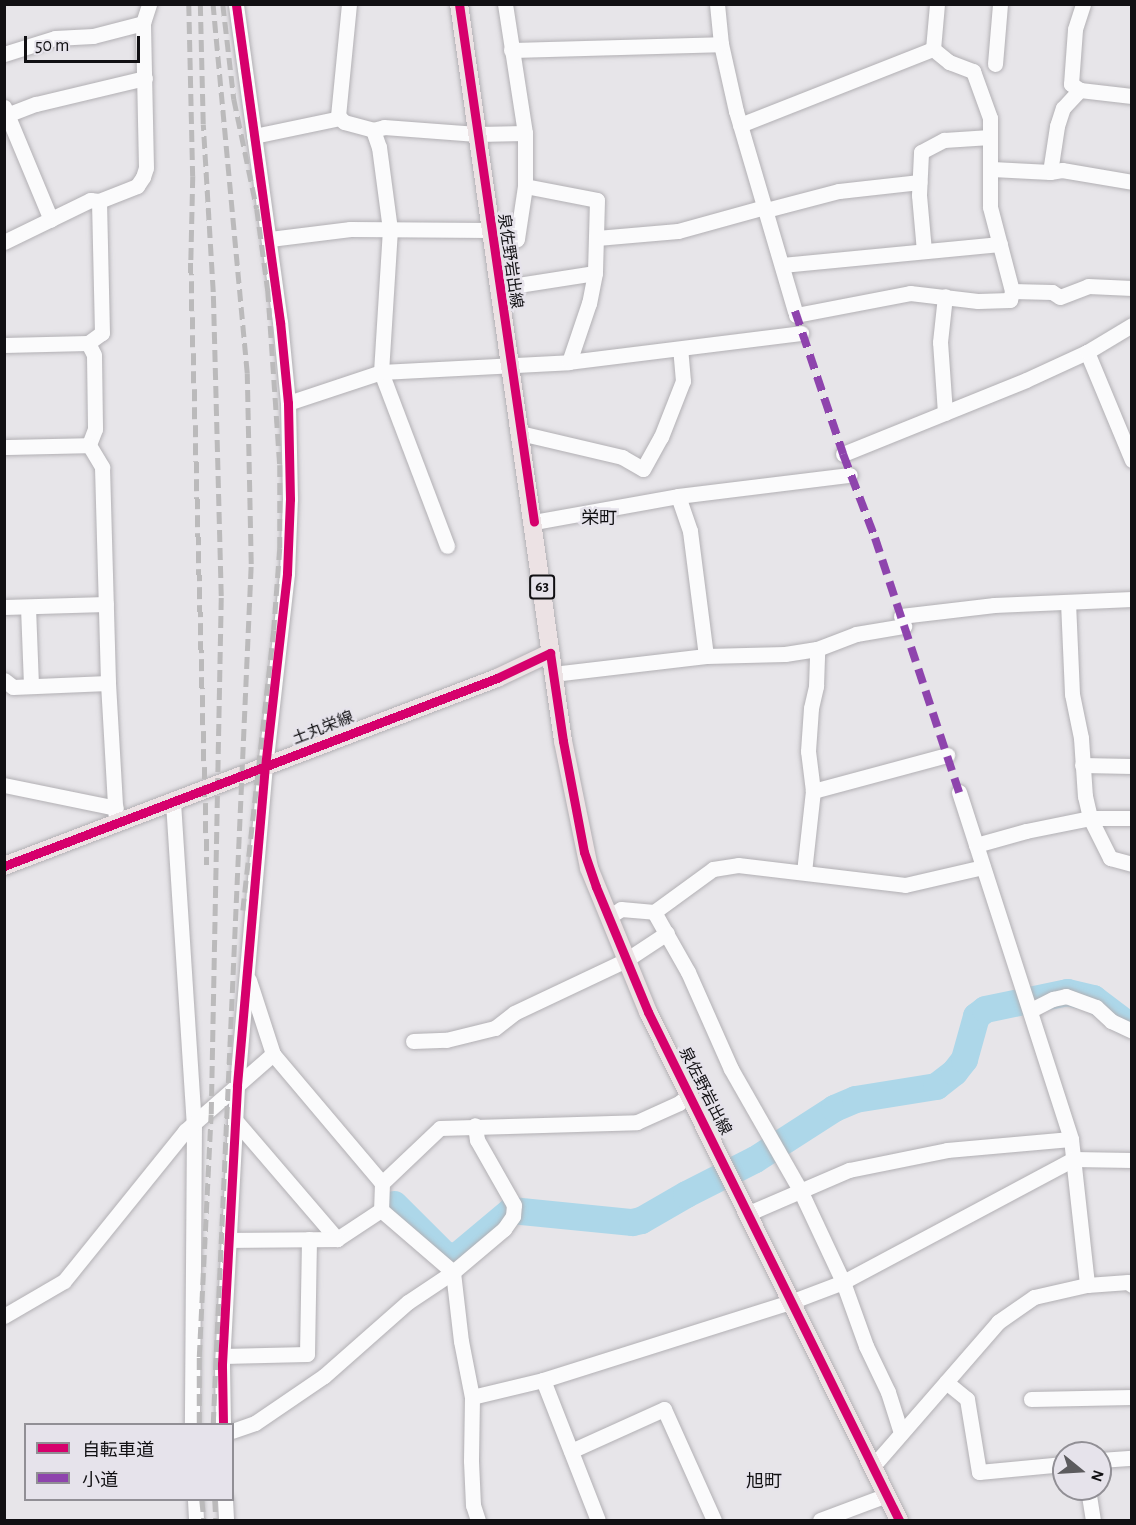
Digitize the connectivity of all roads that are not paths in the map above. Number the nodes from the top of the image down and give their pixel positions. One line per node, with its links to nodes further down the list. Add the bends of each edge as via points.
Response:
1 (149, 4): 10 (street)
2 (236, 4): 25 (street)
3 (349, 4): 20 (street)
4 (459, 4): 23 (main road, 泉佐野岩出線 / 63)
5 (505, 4): 13 (street)
6 (717, 4): 11 (street)
7 (937, 4): 12 (street)
8 (1000, 4): 15 (street)
9 (1083, 4): 17 (street, via 1075,29 1071,84)
10 (143, 23): 14 (street, via 93,36 55,38); 16 (street)
11 (721, 44): 13 (street); 21 (street)
12 (933, 49): 21 (street); 26 (street, via 949,62 973,71 990,118)
13 (511, 50): 24 (street)
14 (4, 54)
15 (995, 64)
16 (145, 78): 19 (street); 32 (street, via 146,168 137,186)
17 (1080, 90): 18 (street); 28 (street, via 1063,108)
18 (1131, 96)
19 (6, 112): 34 (street)
20 (340, 118): 22 (street); 25 (street)
21 (740, 125): 33 (street)
22 (374, 130): 23 (street, via 384,127); 35 (street)
23 (477, 134): 24 (street); 36 (main road, 泉佐野岩出線 / 63)
24 (525, 134): 31 (street)
25 (254, 136): 38 (street)
26 (990, 137): 27 (street); 29 (street, via 944,140 930,145 921,152)
27 (992, 170): 28 (street); 40 (street, via 990,207)
28 (1050, 172): 30 (street, via 1062,170)
29 (919, 182): 33 (street, via 839,190); 41 (street)
30 (1131, 182)
31 (525, 186): 36 (street, via 518,239); 37 (street, via 597,200)
32 (99, 201): 34 (street, via 90,201); 50 (street, via 102,333)
33 (766, 209): 37 (street, via 678,231); 42 (street)
34 (51, 220): 39 (street)
35 (390, 229): 36 (street); 38 (street, via 350,229); 56 (street)
36 (492, 238): 44 (main road, 泉佐野岩出線 / 63)
37 (597, 238): 43 (street)
38 (270, 239): 57 (street)
39 (4, 242)
40 (1000, 244): 41 (street); 46 (street)
41 (924, 251): 42 (street)
42 (782, 265): 47 (street, via 795,313 910,293)
43 (595, 273): 44 (street); 54 (street, via 590,303)
44 (499, 288): 55 (main road, 泉佐野岩出線 / 63)
45 (1131, 288): 46 (street, via 1088,286 1060,297 1052,292)
46 (1012, 291): 47 (street, via 1010,300 978,302)
47 (945, 296): 58 (street, via 940,342)
48 (1131, 325): 53 (street)
49 (801, 333): 52 (street)
50 (88, 343): 51 (street); 60 (street, via 94,355 95,429)
51 (4, 345)
52 (680, 349): 54 (street); 59 (street, via 682,381 661,437 643,469 622,457)
53 (1087, 352): 58 (street); 63 (street)
54 (569, 362): 55 (street)
55 (510, 366): 56 (street); 59 (main road, 泉佐野岩出線 / 63)
56 (381, 372): 57 (street); 67 (street)
57 (288, 403): 83 (street, via 287,573)
58 (945, 413): 62 (street)
59 (520, 433): 66 (main road, 泉佐野岩出線 / 63)
60 (89, 445): 61 (street); 70 (street, via 102,465)
61 (4, 447)
62 (843, 454)
63 (1131, 460)
64 (850, 475): 65 (street)
65 (678, 496): 66 (street); 75 (street, via 690,531)
66 (534, 522): 74 (main road, 泉佐野岩出線 / 63)
67 (447, 546)
68 (1131, 599): 69 (street)
69 (1068, 602): 73 (street, via 994,605 903,621); 81 (street, via 1072,694)
70 (106, 604): 71 (street); 78 (street)
71 (28, 607): 72 (street); 79 (street)
72 (4, 608)
73 (817, 649): 75 (street); 85 (street, via 808,751)
74 (550, 653): 76 (main road, 泉佐野岩出線 / 63); 83 (main road, 土丸栄線, via 497,678)
75 (706, 656): 76 (street)
76 (553, 674): 97 (main road, 泉佐野岩出線 / 63, via 584,852)
77 (4, 680): 79 (street, via 13,687)
78 (108, 683): 79 (street); 88 (street)
79 (31, 686)
80 (947, 755): 85 (street)
81 (1082, 765): 82 (street); 89 (street)
82 (1131, 766)
83 (266, 767): 87 (main road, 土丸栄線); 100 (street)
84 (4, 785): 88 (street)
85 (813, 791): 95 (street)
86 (958, 792): 91 (street)
87 (173, 802): 88 (main road, 土丸栄線); 108 (street)
88 (116, 815): 93 (main road, 土丸栄線)
89 (1089, 818): 90 (street); 91 (street); 92 (street, via 1110,858)
90 (1131, 818)
91 (976, 845): 94 (street)
92 (1131, 864)
93 (4, 866)
94 (983, 867): 95 (street, via 905,885); 101 (street)
95 (804, 872): 96 (street, via 738,865 713,869)
96 (654, 912): 97 (street, via 621,909); 98 (street)
97 (609, 917): 99 (main road, 泉佐野岩出線 / 63)
98 (667, 933): 99 (street); 114 (street, via 731,1069)
99 (626, 960): 103 (street, via 514,1013 495,1029 446,1040); 106 (main road, 泉佐野岩出線 / 63)
100 (248, 974): 104 (street); 105 (street)
101 (1029, 1003): 102 (street, via 1066,996 1096,1007 1111,1021); 110 (street)
102 (1131, 1031)
103 (413, 1041)
104 (273, 1054): 105 (street); 113 (street)
105 (237, 1085): 107 (street); 108 (street)
106 (690, 1094): 109 (street, via 637,1122); 116 (main road, 泉佐野岩出線 / 63)
107 (235, 1120): 118 (street); 119 (street)
108 (194, 1123): 125 (street, via 64,1281); 134 (street)
109 (475, 1125): 113 (street, via 440,1128); 120 (street, via 477,1140 514,1210 504,1229)
110 (1071, 1139): 111 (street); 114 (street, via 947,1150 849,1170)
111 (1073, 1159): 112 (street); 121 (street); 123 (street)
112 (1131, 1160)
113 (382, 1183): 115 (street)
114 (800, 1190): 116 (street); 121 (street)
115 (381, 1210): 118 (street); 120 (street)
116 (750, 1213): 124 (main road, 泉佐野岩出線 / 63)
117 (309, 1239): 118 (street); 119 (street); 126 (street)
118 (338, 1239)
119 (229, 1240): 127 (street)
120 (453, 1272): 128 (street, via 408,1302); 132 (street)
121 (843, 1282): 124 (street); 137 (street)
122 (1130, 1283): 123 (street)
123 (1087, 1285): 130 (street, via 1034,1298 998,1322)
124 (793, 1301): 129 (street); 142 (main road, 泉佐野岩出線 / 63)
125 (4, 1316)
126 (307, 1354): 127 (street); 128 (street)
127 (223, 1356): 135 (street)
128 (324, 1376): 136 (street, via 255,1423)
129 (543, 1380): 132 (street); 138 (street)
130 (945, 1382): 137 (street); 141 (street, via 967,1399 979,1472)
131 (1131, 1397): 133 (street)
132 (472, 1398): 149 (street, via 473,1505)
133 (1031, 1399)
134 (192, 1423)
135 (224, 1423)
136 (234, 1430)
137 (901, 1433): 142 (street)
138 (571, 1451): 150 (street); 151 (street, via 664,1409)
139 (1131, 1458): 140 (street)
140 (1112, 1459)
141 (1052, 1465)
142 (873, 1466): 143 (main road, 泉佐野岩出線 / 63)
143 (887, 1495): 152 (street); 153 (main road, 泉佐野岩出線 / 63)
144 (195, 1501): 147 (street)
145 (225, 1501): 148 (street)
146 (1090, 1501): 154 (street)
147 (196, 1521)
148 (226, 1521)
149 (478, 1521)
150 (598, 1521)
151 (714, 1521)
152 (820, 1521)
153 (898, 1521)
154 (1093, 1521)

